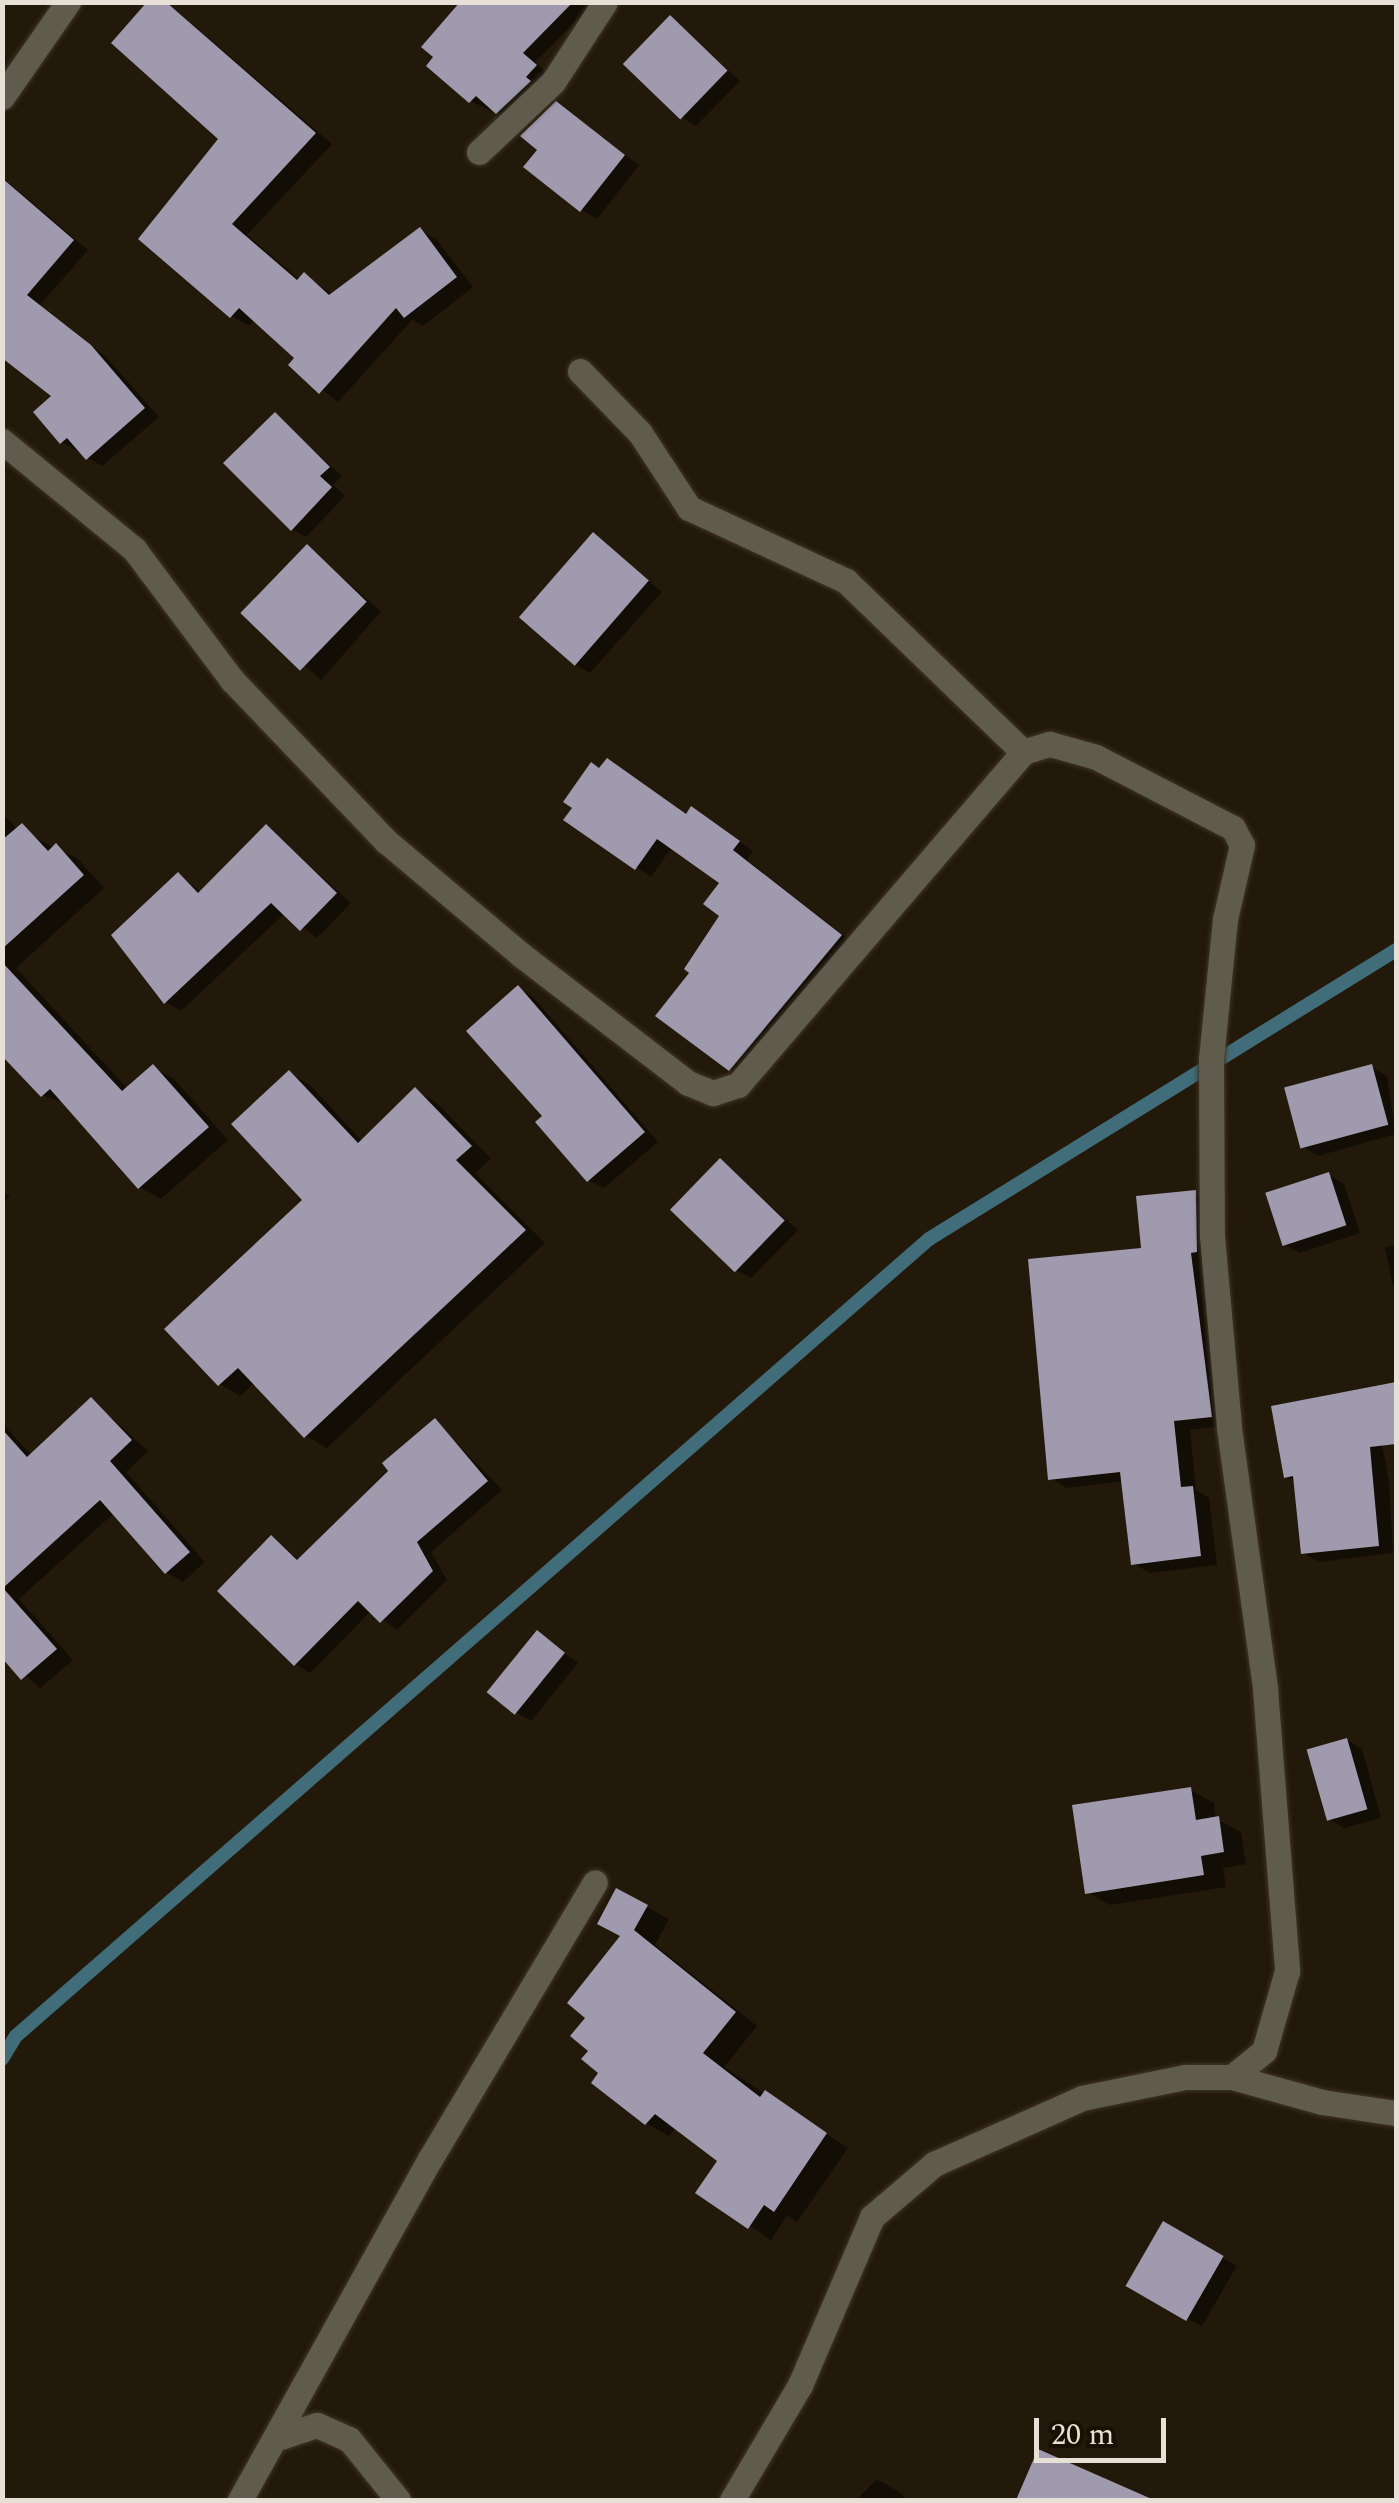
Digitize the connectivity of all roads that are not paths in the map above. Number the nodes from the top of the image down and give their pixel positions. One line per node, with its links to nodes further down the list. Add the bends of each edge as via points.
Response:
1 (68, 2): 3 (street)
2 (605, 2): 4 (street, via 553,82)
3 (2, 98)
4 (479, 152)
5 (580, 371): 7 (street, via 640,433 689,508 846,581)
6 (2, 441): 7 (street, via 134,549 232,680 386,841 520,954 688,1082 713,1093 738,1085)
7 (1023, 752): 9 (street, via 1050,744 1096,757 1177,794 1232,828 1242,845 1226,919 1211,1059 1212,1236 1229,1428 1266,1689 1288,1971 1264,2051)
8 (595, 1882): 11 (street, via 430,2159)
9 (1232, 2076): 10 (street, via 1322,2102); 14 (street, via 1185,2077 1082,2098 900,2186 872,2216 800,2385)
10 (1396, 2112)
11 (280, 2437): 12 (street); 13 (street, via 317,2425 349,2440)
12 (240, 2500)
13 (398, 2500)
14 (732, 2500)

